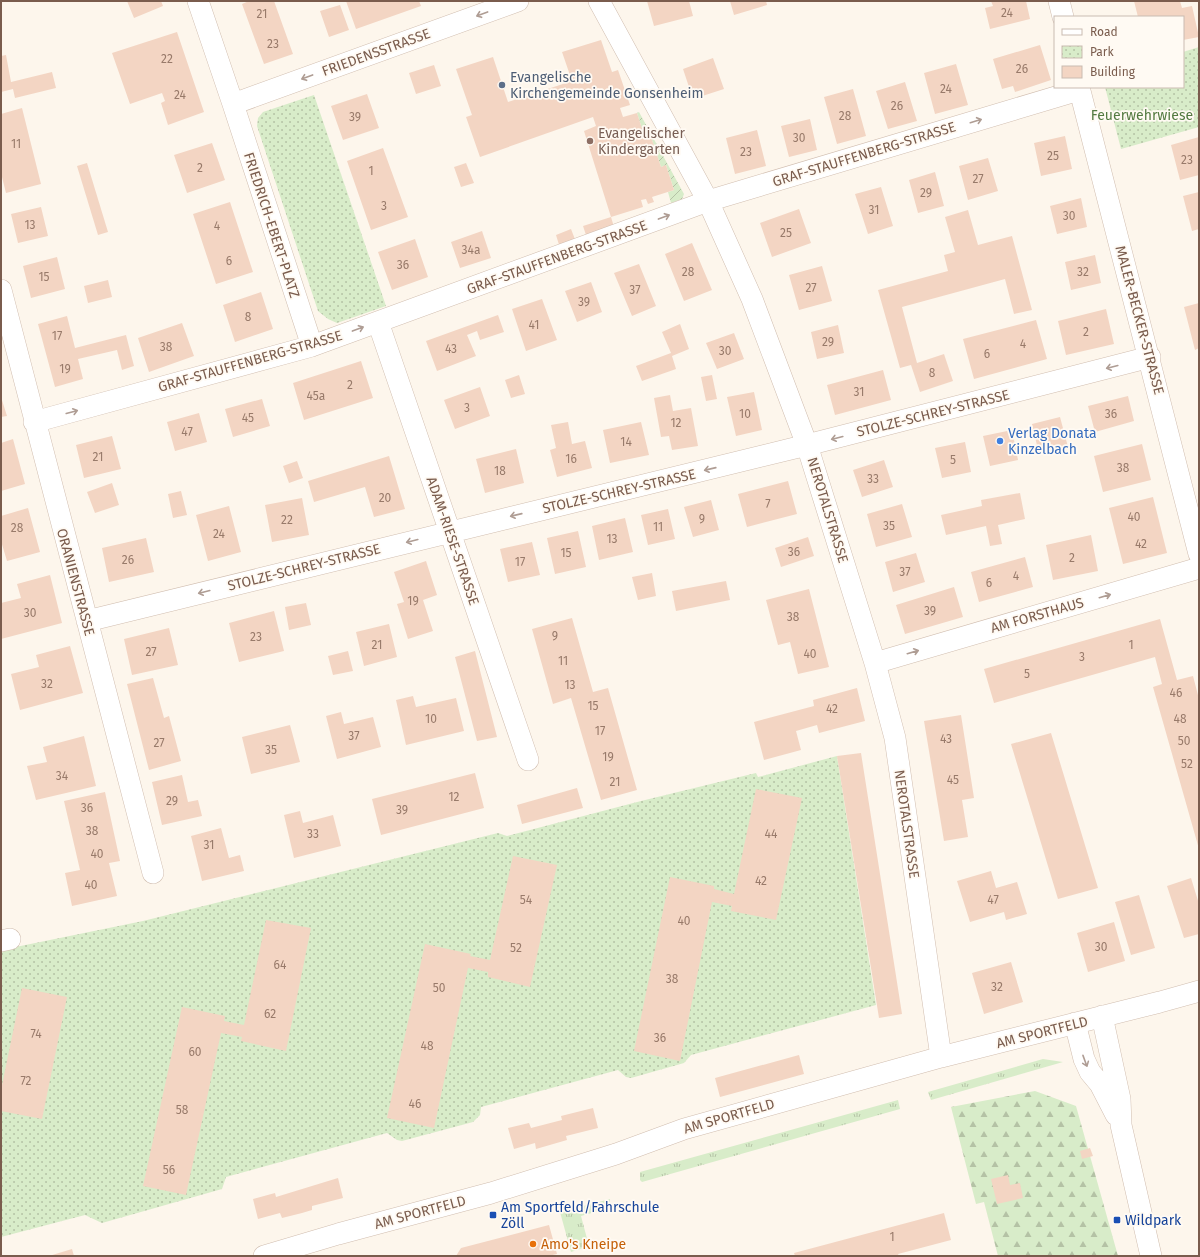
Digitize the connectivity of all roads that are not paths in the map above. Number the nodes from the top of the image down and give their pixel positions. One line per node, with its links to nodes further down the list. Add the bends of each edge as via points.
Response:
1 (198, 1): 7 (street, FRIEDRICH-EBERT-PLATZ)
2 (518, 1): 7 (street, FRIEDENSSTRASSE, one-way to 7)
3 (600, 1): 8 (street, NEROTALSTRASSE)
4 (1059, 1): 5 (street)
5 (1063, 16)
6 (1079, 88): 8 (street, GRAF-STAUFFENBERG-STRASSE, one-way to 6); 12 (street, MALER-BECKER-STRASSE)
7 (234, 104): 11 (street, FRIEDRICH-EBERT-PLATZ)
8 (708, 201): 10 (street, GRAF-STAUFFENBERG-STRASSE, one-way to 8); 14 (street, NEROTALSTRASSE, via 752,299)
9 (1, 290): 13 (street, ORANIENSTRASSE)
10 (378, 322): 11 (street, GRAF-STAUFFENBERG-STRASSE, one-way to 10); 15 (street, ADAM-RIESE-STRASSE)
11 (312, 346): 13 (street, GRAF-STAUFFENBERG-STRASSE, one-way to 11)
12 (1150, 357): 14 (street, STOLZE-SCHREY-STRASSE, one-way to 14); 16 (street, MALER-BECKER-STRASSE)
13 (34, 422): 18 (street, ORANIENSTRASSE)
14 (807, 445): 15 (street, STOLZE-SCHREY-STRASSE, one-way to 15); 19 (street, NEROTALSTRASSE)
15 (450, 531): 18 (street, STOLZE-SCHREY-STRASSE, one-way to 18); 20 (street, ADAM-RIESE-STRASSE)
16 (1199, 554)
17 (1199, 568): 19 (street, AM FORSTHAUS, one-way to 17)
18 (87, 621): 21 (street, ORANIENSTRASSE)
19 (875, 663): 25 (street, NEROTALSTRASSE, via 894,738)
20 (528, 760)
21 (153, 873)
22 (1199, 990): 23 (street, AM SPORTFELD)
23 (1102, 1016): 24 (street, AM SPORTFELD); 26 (street, via 1120,1099)
24 (1075, 1023): 25 (street, AM SPORTFELD); 26 (street, one-way to 26, via 1090,1072 1100,1084)
25 (942, 1057): 27 (street, AM SPORTFELD, via 684,1129 616,1154 491,1193)
26 (1121, 1125): 28 (street)
27 (264, 1256)
28 (1151, 1256)

